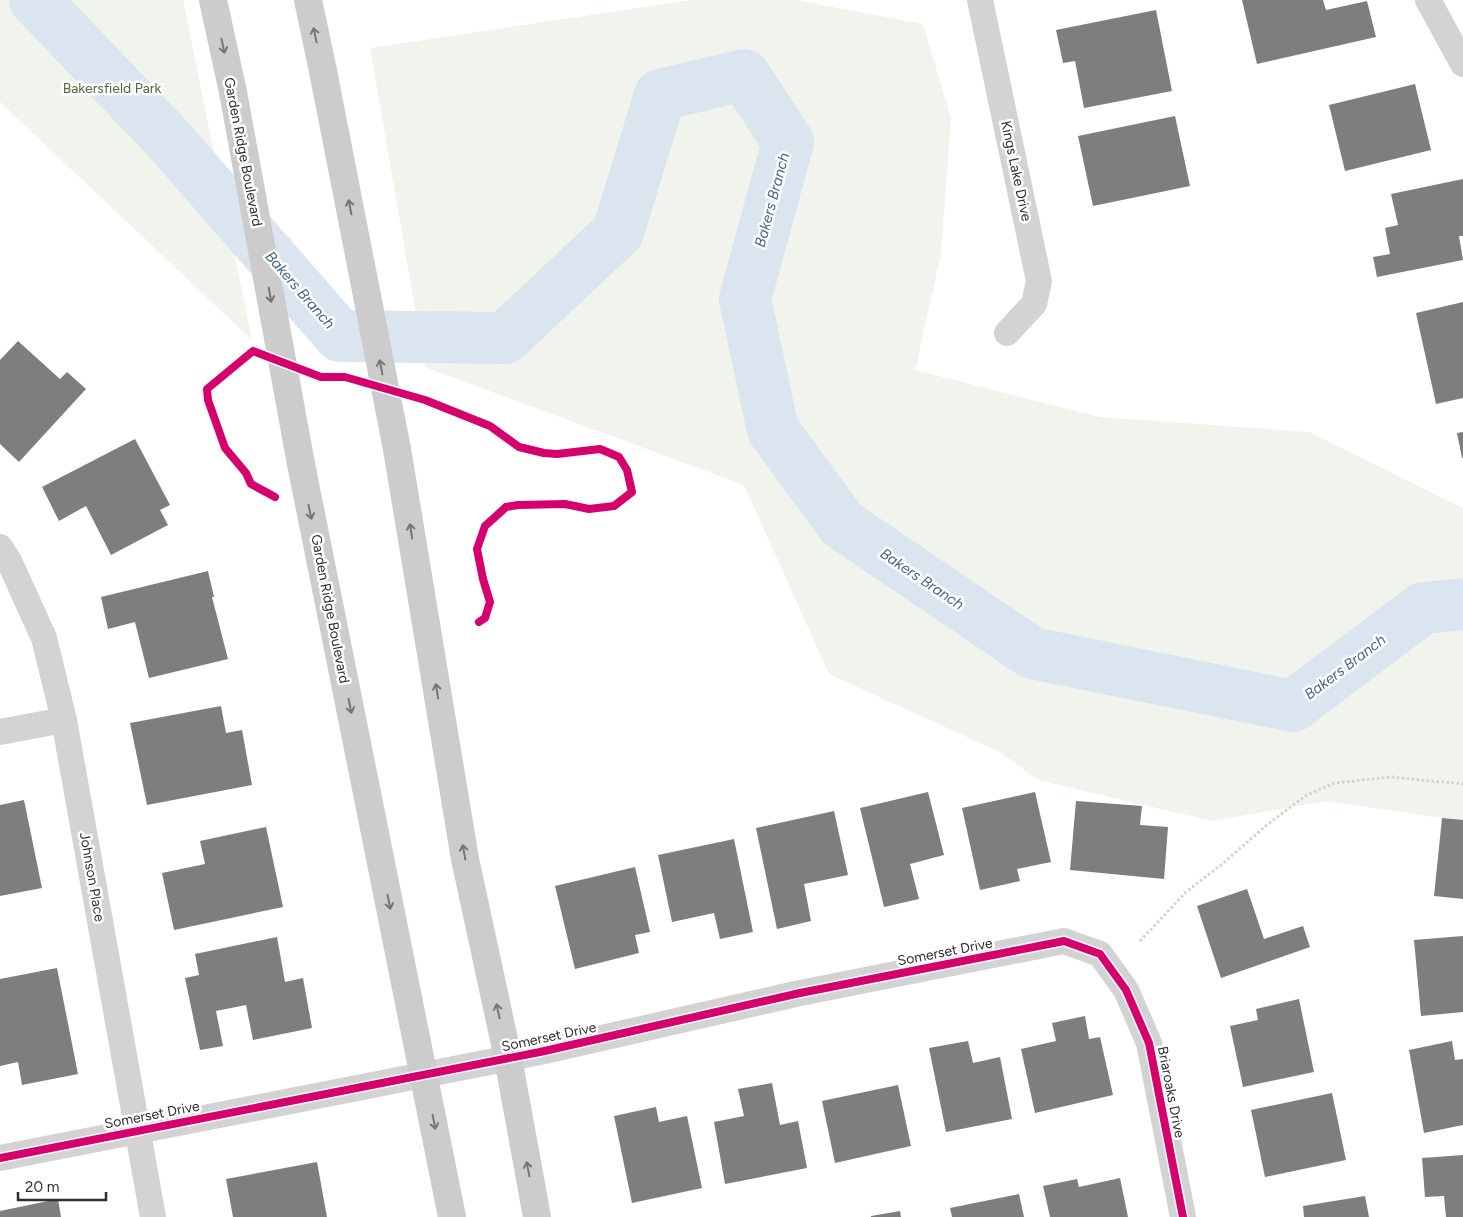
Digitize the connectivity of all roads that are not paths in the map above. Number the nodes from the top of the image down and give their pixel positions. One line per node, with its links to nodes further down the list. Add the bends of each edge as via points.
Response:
1 (213, 0): 12 (main road, Garden Ridge Boulevard, one-way to 12, bridge, via 233,92 301,464)
2 (308, 0): 11 (main road, one-way to 2, bridge, via 465,860 397,449)
3 (980, 0): 6 (street, Kings Lake Drive, via 1039,281 1034,304)
4 (1428, 0): 5 (street)
5 (1463, 64)
6 (1007, 333)
7 (0, 547): 8 (street, Johnson Place, via 44,638)
8 (64, 720): 9 (street); 13 (street, Johnson Place)
9 (0, 732)
10 (1100, 954): 11 (street, Somerset Drive, via 1064,941 800,993); 18 (street, Briaroaks Drive, via 1126,990 1149,1043)
11 (508, 1058): 12 (street, Somerset Drive); 17 (main road, one-way to 11)
12 (425, 1075): 13 (street, Somerset Drive); 16 (main road, Garden Ridge Boulevard, one-way to 16)
13 (138, 1130): 14 (street, Somerset Drive); 15 (street, Johnson Place)
14 (0, 1158)
15 (153, 1217)
16 (452, 1217)
17 (537, 1217)
18 (1183, 1217)

